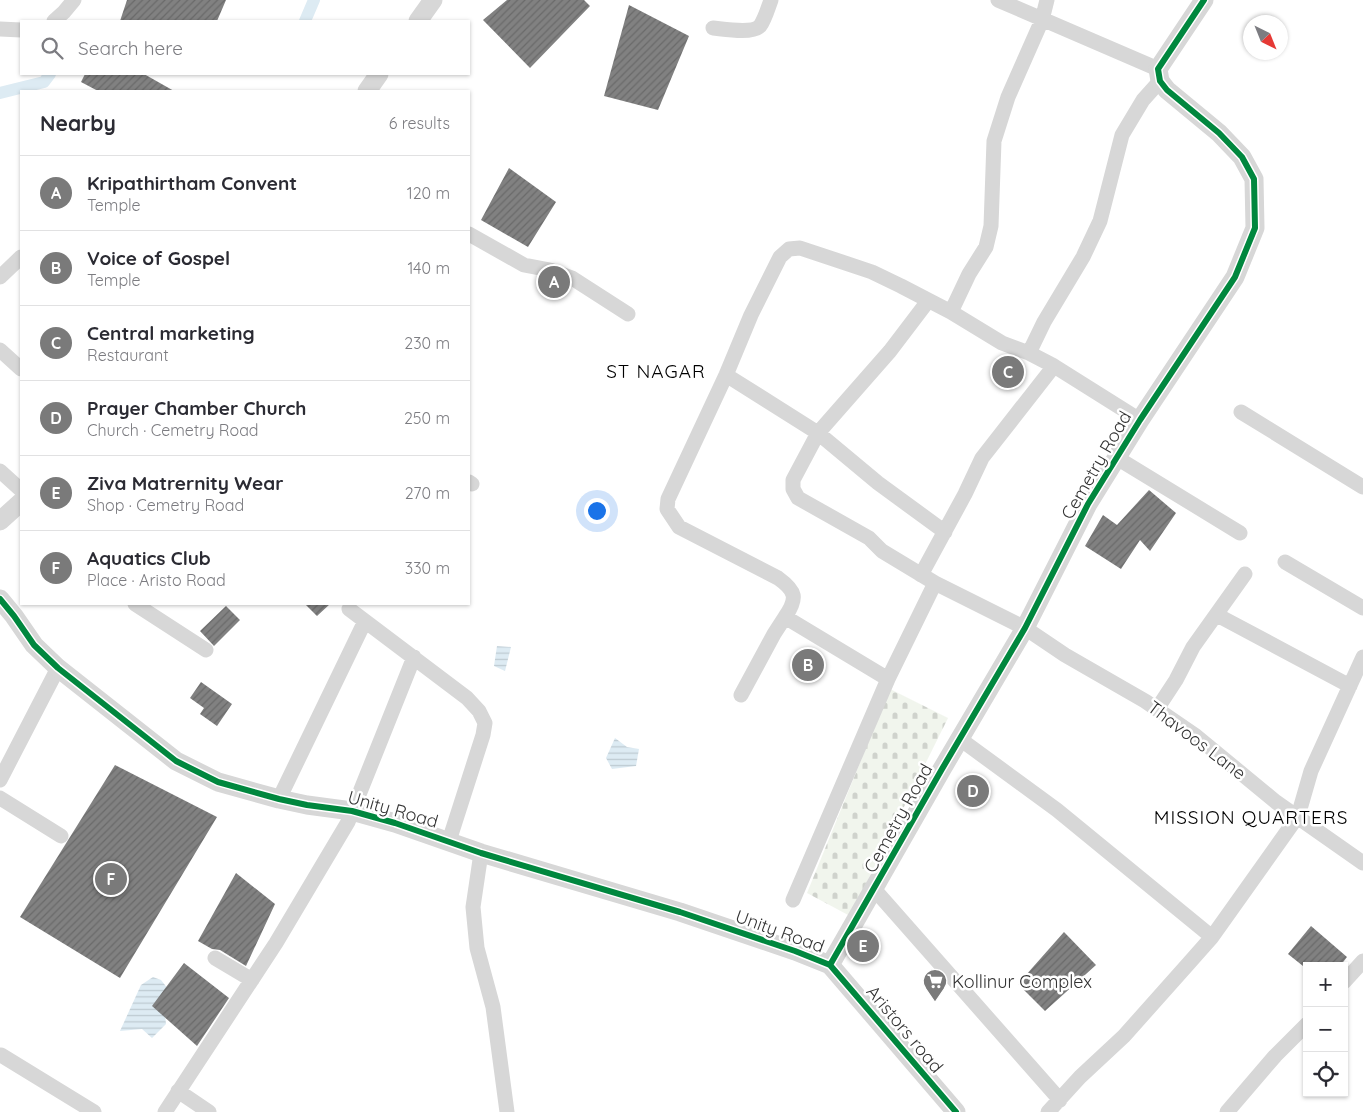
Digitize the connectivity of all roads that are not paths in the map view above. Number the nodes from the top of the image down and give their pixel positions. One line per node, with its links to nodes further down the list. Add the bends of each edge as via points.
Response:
1 (74, 0): 7 (street)
2 (433, 0): 8 (street)
3 (771, 0): 10 (street, via 755,29)
4 (998, 0): 9 (street)
5 (1047, 0): 9 (street)
6 (1204, 0): 14 (street)
7 (55, 20)
8 (419, 20)
9 (1042, 20): 14 (street); 20 (street, via 1008,97 994,141 991,226 986,247)
10 (713, 28)
11 (0, 29): 12 (street)
12 (20, 30)
13 (379, 75): 15 (street)
14 (1159, 75): 23 (street, via 1122,136 1100,221); 28 (street, Cemetry Road, via 1167,90 1219,133 1242,158 1254,179 1255,228 1235,277)
15 (368, 90)
16 (470, 235): 21 (street, via 524,265 572,278)
17 (20, 258): 18 (street)
18 (0, 277)
19 (928, 300): 20 (street); 26 (street, via 872,272 800,248 789,249 780,257 751,314); 29 (street, Thavoos Lane, via 890,351)
20 (951, 312): 23 (street, via 1002,343)
21 (628, 314)
22 (0, 350): 25 (street)
23 (1029, 353): 24 (street)
24 (1054, 366): 28 (street); 34 (street, via 982,458)
25 (20, 368)
26 (726, 376): 29 (street); 45 (street, via 668,499 667,509 679,527 789,586 794,596)
27 (1241, 412): 32 (street)
28 (1140, 420): 30 (street, Cemetry Road)
29 (818, 433): 34 (street, via 878,483); 38 (street, Thavoos Lane, via 793,480 793,490 798,498 869,538 882,551)
30 (1117, 458): 35 (street); 47 (street, Cemetry Road, via 1088,504)
31 (0, 471): 33 (street)
32 (1363, 487)
33 (20, 489)
34 (945, 532): 38 (street)
35 (1240, 533)
36 (1284, 562): 42 (street)
37 (1245, 574): 44 (street)
38 (921, 576): 39 (street, Thavoos Lane)
39 (935, 583): 47 (street, Thavoos Lane); 52 (street)
40 (0, 599): 51 (street, Unity Road, via 34,645)
41 (137, 605): 48 (street)
42 (1363, 608)
43 (349, 609): 46 (street)
44 (1217, 615): 53 (street); 55 (street)
45 (785, 617): 52 (street); 54 (street)
46 (366, 621): 49 (street); 59 (street)
47 (1025, 628): 55 (street, Thavoos Lane, via 1065,656); 56 (street, Cemetry Road)
48 (206, 650)
49 (414, 657): 60 (street); 63 (street, via 467,698 479,710 485,723 484,735)
50 (1363, 657): 53 (street)
51 (58, 668): 57 (street); 59 (street, Unity Road, via 176,761 218,782)
52 (888, 679): 67 (street)
53 (1350, 686): 61 (street, via 1311,771)
54 (741, 695)
55 (1157, 709): 61 (street, Thavoos Lane)
56 (960, 739): 66 (street, Cemetry Road); 68 (street, via 1051,805)
57 (0, 780)
58 (0, 798): 62 (street)
59 (279, 799): 60 (street, Unity Road)
60 (352, 811): 63 (street, Unity Road); 73 (street, via 320,870)
61 (1298, 816): 65 (street, Thavoos Lane); 68 (street)
62 (60, 836)
63 (449, 841): 64 (street, Unity Road)
64 (482, 853): 71 (street, Unity Road, via 680,912); 81 (street, via 473,907 477,948 493,1007)
65 (1363, 863)
66 (874, 889): 71 (street, Cemetry Road); 77 (street)
67 (793, 900)
68 (1212, 937): 77 (street, via 1124,1036)
69 (215, 958): 73 (street)
70 (1363, 960): 72 (street)
71 (830, 965): 82 (street, Aristors road)
72 (1348, 977)
73 (252, 980): 76 (street)
74 (1303, 1028): 84 (street)
75 (0, 1056): 78 (street)
76 (178, 1091): 79 (street); 80 (street)
77 (1060, 1100): 83 (street)
78 (94, 1112)
79 (165, 1112)
80 (209, 1112)
81 (507, 1112)
82 (956, 1112)
83 (1048, 1112)
84 (1226, 1112)

